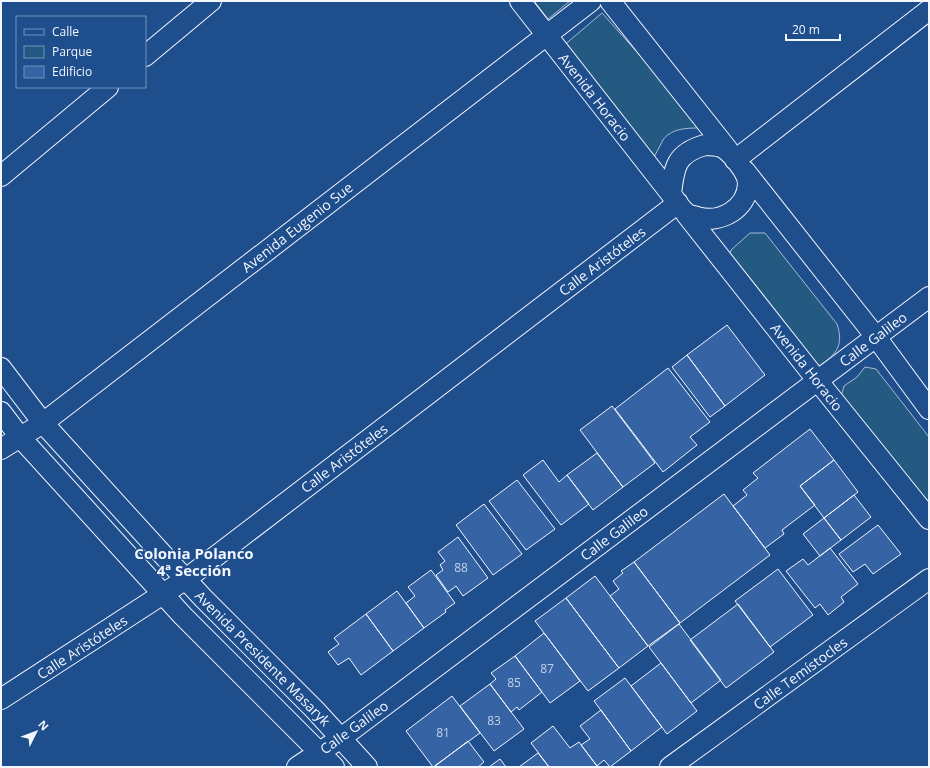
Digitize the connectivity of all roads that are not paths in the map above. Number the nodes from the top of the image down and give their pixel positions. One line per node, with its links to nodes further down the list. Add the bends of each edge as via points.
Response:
1 (211, 1): 7 (street)
2 (520, 1): 6 (street, Avenida Horacio)
3 (591, 1): 6 (street, Avenida Eugenio Sue)
4 (610, 1): 9 (street)
5 (929, 10): 9 (street)
6 (546, 35): 11 (street, Avenida Horacio); 18 (street, Avenida Eugenio Sue)
7 (146, 55)
8 (107, 88): 10 (street)
9 (736, 160): 11 (street, via 717,145 693,148 676,166); 11 (street, via 748,183 745,196 738,208 727,216 714,219 700,218); 13 (street)
10 (1, 176)
11 (678, 203): 15 (street, Avenida Horacio); 22 (street, Calle Aristóteles)
12 (929, 297): 13 (street, Calle Galileo)
13 (876, 337): 15 (street, Calle Galileo); 16 (street)
14 (1, 368): 18 (street, Avenida Presidente Masaryk)
15 (817, 380): 21 (street, Avenida Horacio); 26 (street, Calle Galileo)
16 (929, 409)
17 (1, 412): 19 (street, Avenida Presidente Masaryk)
18 (43, 423): 19 (street, Avenida Eugenio Sue); 22 (street, Avenida Presidente Masaryk)
19 (20, 437): 20 (street, Avenida Eugenio Sue); 24 (street, Avenida Presidente Masaryk)
20 (1, 449)
21 (929, 519)
22 (186, 579): 24 (street, Calle Aristóteles); 26 (street, Avenida Presidente Masaryk)
23 (929, 579): 31 (street, Calle Temístocles)
24 (163, 594): 25 (street, Calle Aristóteles); 27 (street, Avenida Presidente Masaryk)
25 (1, 699)
26 (341, 738): 27 (street, Calle Galileo); 30 (street, Avenida Presidente Masaryk)
27 (319, 752): 28 (street, Calle Galileo); 29 (street, Avenida Presidente Masaryk)
28 (297, 767)
29 (334, 767)
30 (367, 767)
31 (670, 767)

